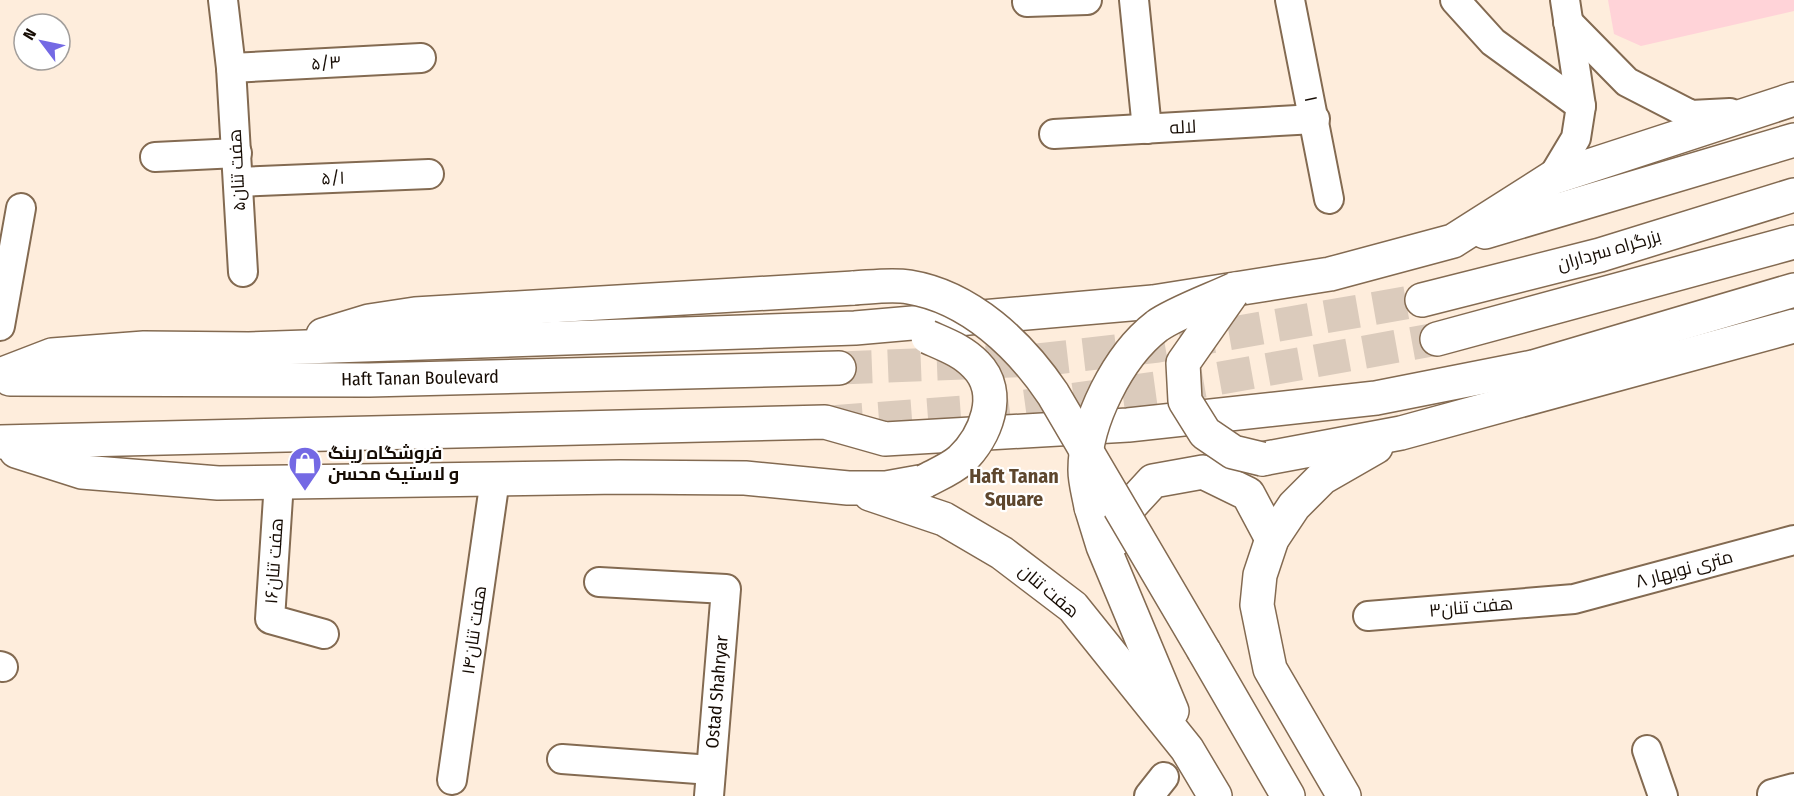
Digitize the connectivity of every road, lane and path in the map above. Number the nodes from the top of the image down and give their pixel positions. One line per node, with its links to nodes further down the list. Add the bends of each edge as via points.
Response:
1 (223, 0): 9 (street, هفت تنان۵)
2 (1087, 0): 6 (street)
3 (1134, 0): 14 (street)
4 (1290, 0): 13 (street, ۱)
5 (1455, 0): 11 (street, via 1492,42)
6 (1027, 2)
7 (1567, 11): 11 (street); 12 (street, via 1627,82 1691,115)
8 (421, 58): 9 (street, ۵/۳)
9 (231, 68): 17 (street, هفت تنان۵)
10 (1794, 99): 12 (main road)
11 (1581, 106): 20 (street, via 1576,138)
12 (1750, 112): 20 (main road)
13 (1315, 119): 14 (street, لاله ‍); 23 (street, ۱)
14 (1147, 129): 15 (street, لاله ‍)
15 (1054, 134)
16 (1794, 140): 25 (main road)
17 (237, 153): 18 (street); 21 (street, هفت تنان۵)
18 (154, 157)
19 (429, 174): 21 (street, ۵/۱)
20 (1552, 178): 25 (main road)
21 (238, 182): 27 (street, هفت تنان۵)
22 (1794, 195): 30 (main road, بزرگراه سرداران, via 1600,255)
23 (1329, 199)
24 (21, 208): 31 (street)
25 (1454, 241): 28 (main road, via 1330,274)
26 (1794, 242): 34 (main road)
27 (243, 272)
28 (1235, 289): 33 (main road, via 1153,302); 38 (main road, bridge, via 1183,363 1185,401 1205,433 1233,452 1262,459); 45 (main road, bridge, via 1157,326 1116,375 1095,418 1085,470 1091,507)
29 (1794, 290): 39 (main road, via 1533,367 1376,398 1128,425 885,439 825,422)
30 (1422, 300)
31 (0, 326)
32 (1794, 326): 38 (main road)
33 (855, 328): 35 (main road); 42 (main road, bridge, via 911,333 959,351 978,366 991,401 987,421 960,461 925,481 886,488)
34 (1437, 339)
35 (278, 348): 37 (main road, via 144,348 52,355); 56 (main road, bridge, via 369,321 415,314 854,288 908,286 935,293 993,327 1035,367)
36 (839, 368): 37 (main road, Haft Tanan Boulevard, via 369,380)
37 (0, 377)
38 (1401, 433): 43 (main road, via 1322,478 1294,506)
39 (0, 444): 41 (main road, via 82,472 206,482)
40 (495, 479): 41 (main road); 42 (main road, via 746,478); 53 (street, هفت تنان۱۴)
41 (279, 482): 49 (street, هفت تنان۱۶, via 270,619)
42 (848, 488): 50 (main road, هفت تنان, via 899,501 944,519 1010,559 1073,607)
43 (1272, 539): 45 (main road, via 1248,494 1203,472 1183,475 1153,481 1119,518); 57 (main road, via 1260,575 1257,605 1270,669)
44 (1794, 540): 47 (street, ۸ متری نوبهار)
45 (1113, 568): 50 (main road)
46 (599, 582): 54 (street, Ostad Shahryar, via 726,589)
47 (1574, 599): 48 (street, هفت تنان۳)
48 (1368, 616)
49 (324, 634)
50 (1187, 749): 55 (main road, هفت تنان)
51 (1647, 750): 58 (street)
52 (562, 759): 54 (street)
53 (452, 780)
54 (710, 783)
55 (1215, 796)
56 (1288, 796)
57 (1344, 796)
58 (1663, 796)

